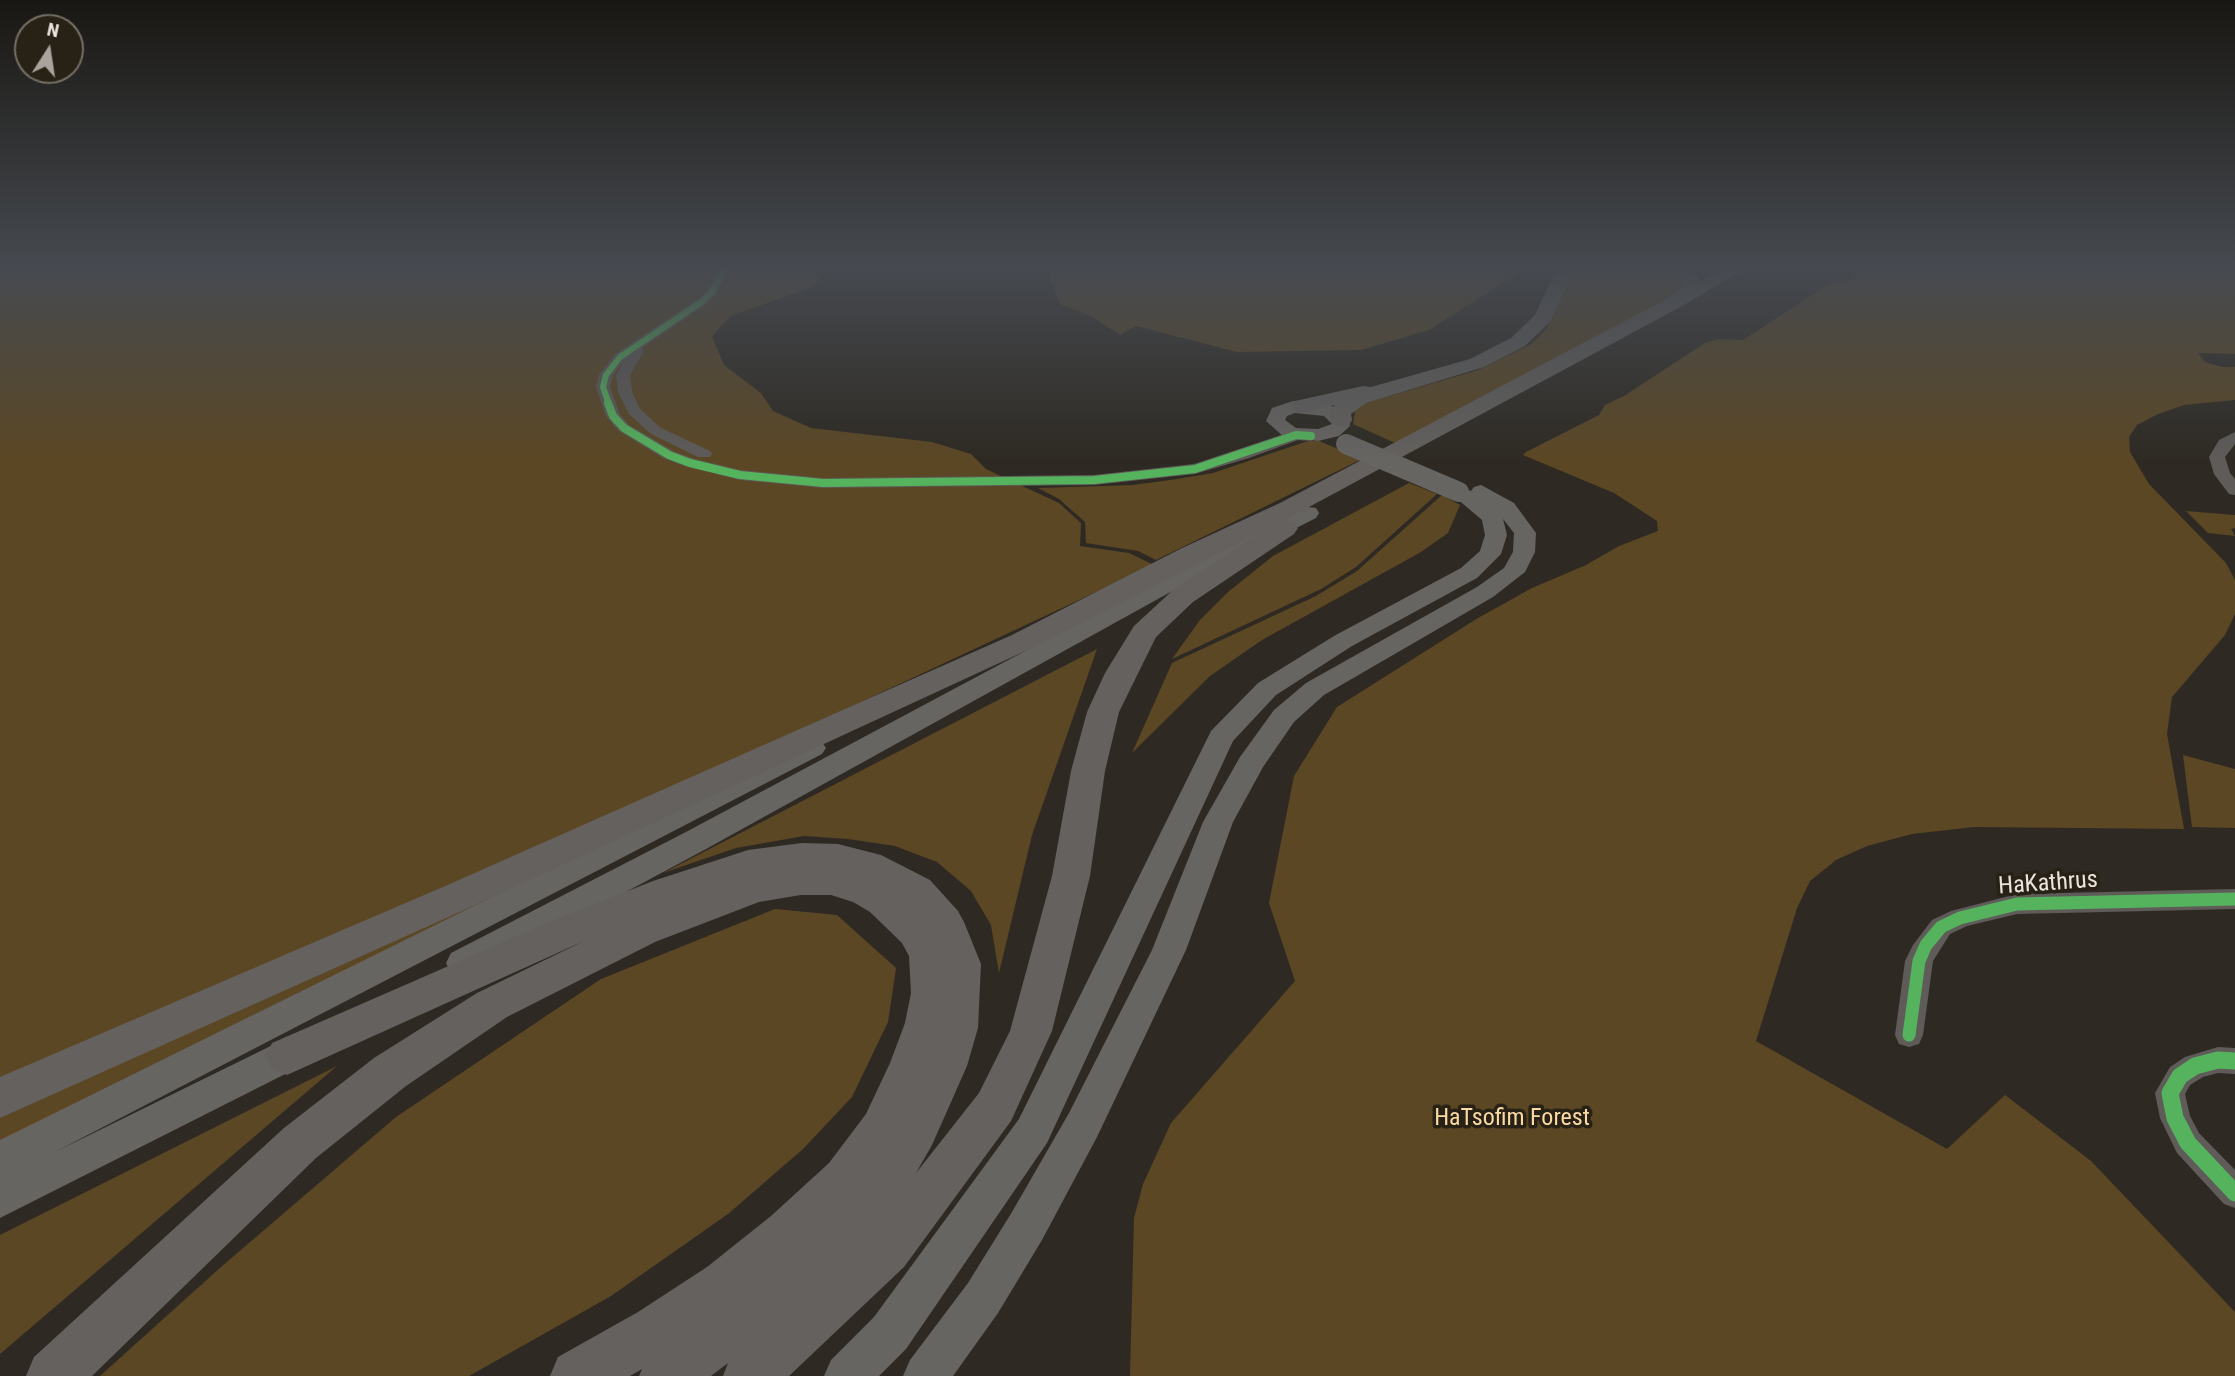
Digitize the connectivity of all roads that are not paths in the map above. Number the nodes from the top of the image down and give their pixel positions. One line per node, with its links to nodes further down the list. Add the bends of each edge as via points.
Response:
1 (653, 334): 10 (street, via 627,351 606,375 603,387 613,416 636,437 669,455 740,475 874,484 1094,480 1195,469 1296,435)
2 (655, 334): 8 (street, via 637,351 623,375 634,411 656,431 687,447 764,467 877,474 1146,465 1229,447 1264,433)
3 (1526, 334): 6 (highway, via 1506,350)
4 (1617, 334): 15 (highway, via 1289,508)
5 (1642, 334): 14 (highway)
6 (1413, 382): 7 (highway); 9 (highway, via 1350,402 1340,412)
7 (1303, 407): 8 (main road, via 1279,412); 9 (main road, via 1331,412)
8 (1275, 421): 10 (main road, via 1291,433)
9 (1347, 432): 10 (main road); 12 (main road, bridge)
10 (1315, 435)
11 (2235, 437): 13 (street, via 2217,457 2222,474)
12 (1462, 487): 28 (main road, via 1492,517 1496,536 1490,554 1469,573 1343,641 1267,689 1221,737 1033,1131 890,1333); 29 (main road, via 1506,508 1525,534 1524,552 1513,572 1315,689 1284,716 1218,822 1169,950 1083,1125 983,1298)
13 (2235, 490)
14 (1308, 513): 18 (main road); 27 (highway, via 1183,596 1144,632 1103,712 1071,876 1031,1031 995,1107 886,1250)
15 (1023, 641): 20 (highway); 21 (main road)
16 (2235, 899): 17 (street, HaKathrus, via 2039,903 1960,918 1941,927 1919,961)
17 (1909, 1035)
18 (287, 1056): 23 (main road); 26 (highway, via 568,931 748,864 802,856 838,857 868,865 916,890 944,922 961,964 957,1028 916,1130 883,1183 812,1261 759,1308)
19 (2235, 1061): 22 (street, via 2195,1066 2180,1076 2170,1093 2175,1118 2188,1143)
20 (0, 1098)
21 (0, 1160)
22 (2235, 1194)
23 (0, 1199)
24 (53, 1376): 25 (highway, via 300,1143 390,1072 492,1004 641,931 754,889 831,881 884,902 923,944 932,993 912,1063 882,1129 846,1178 725,1285 657,1331)
25 (577, 1376)
26 (666, 1376)
27 (750, 1376)
28 (847, 1376)
29 (926, 1376)

